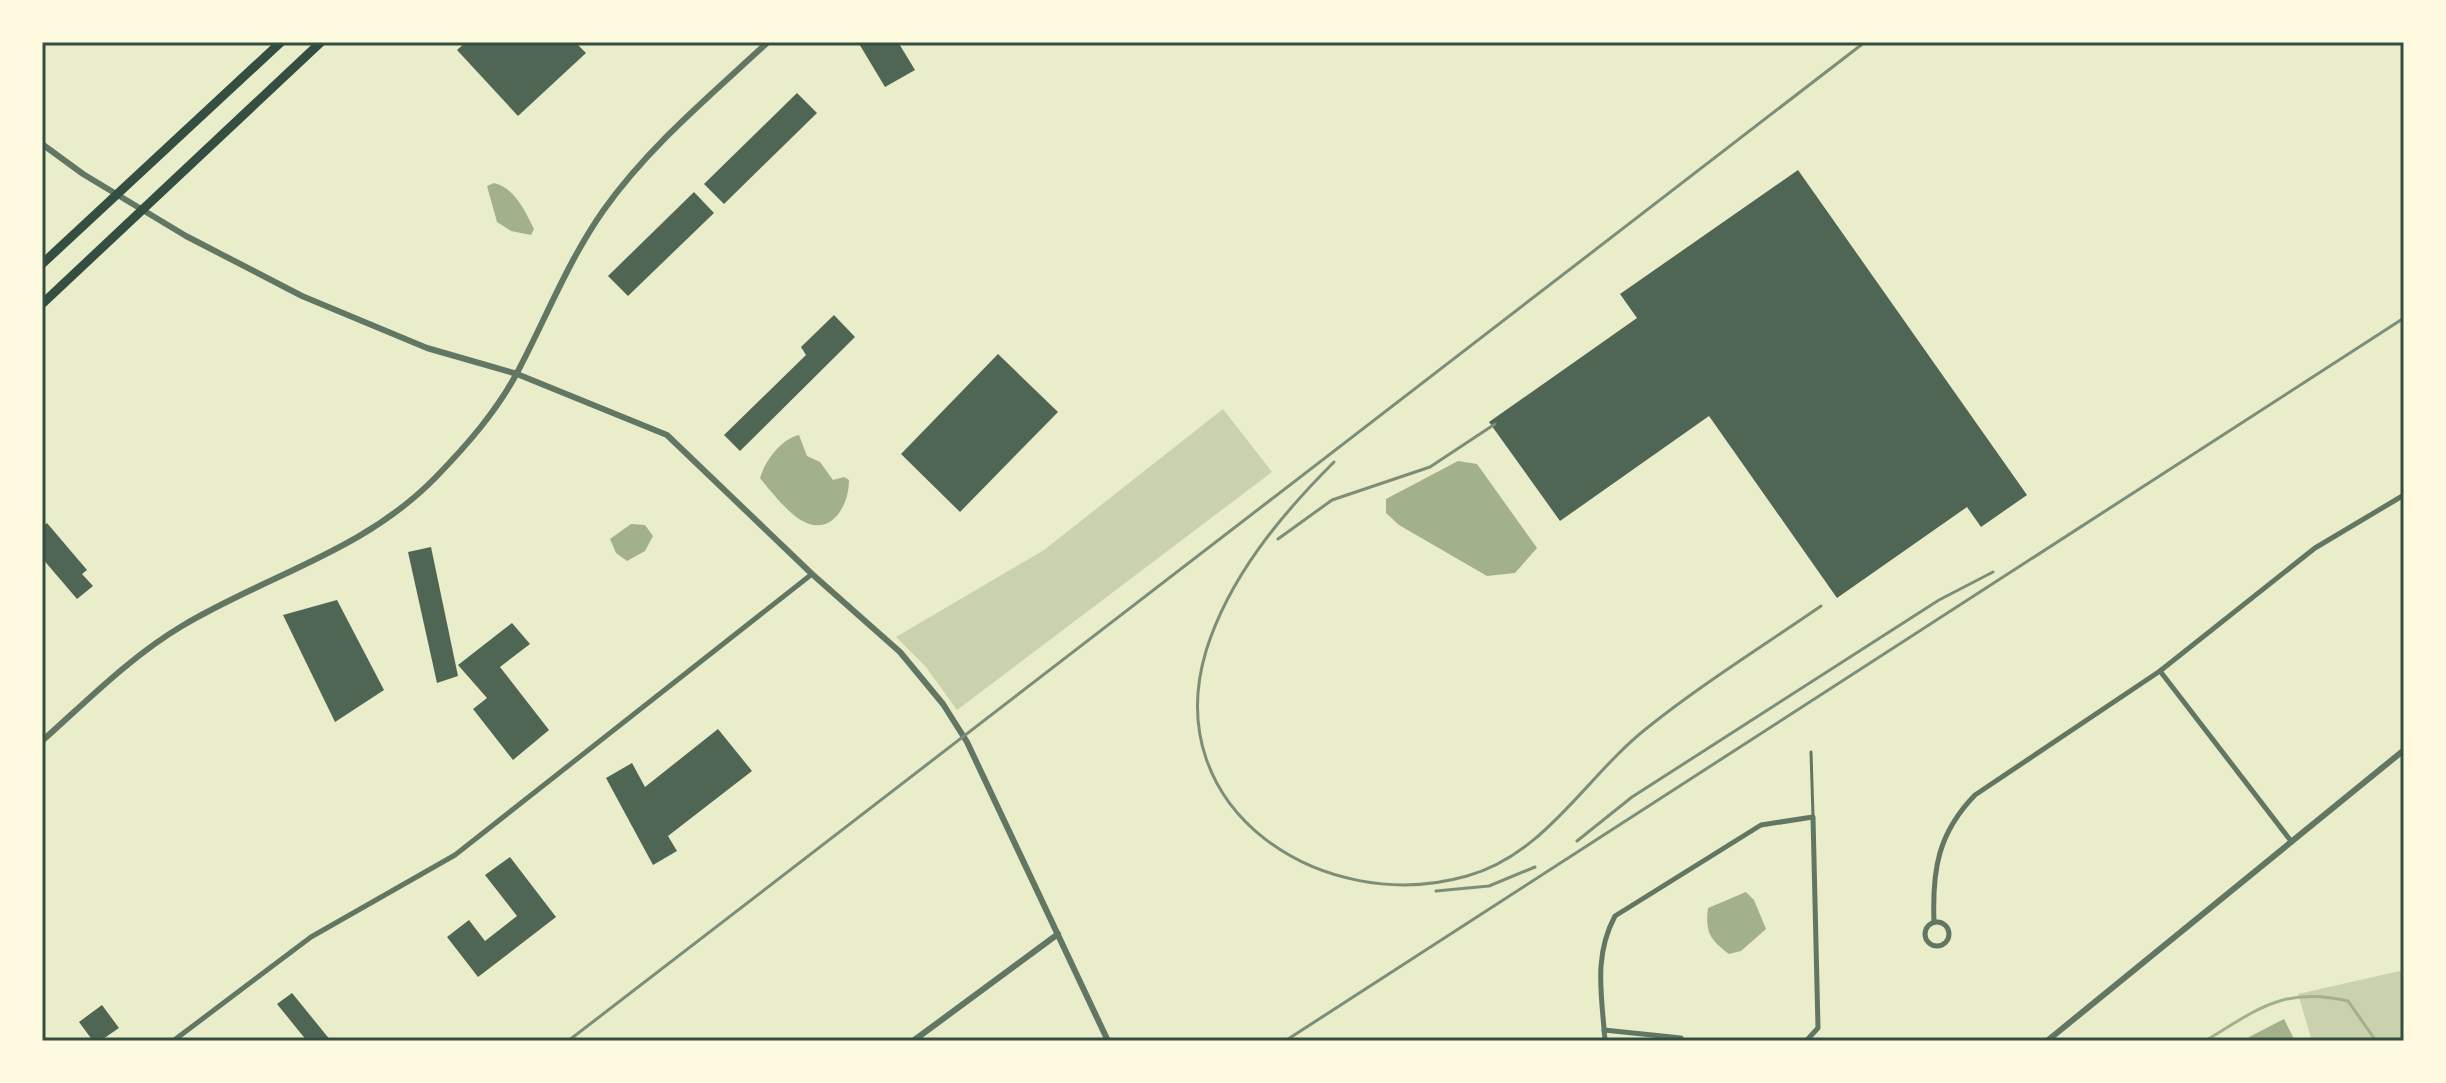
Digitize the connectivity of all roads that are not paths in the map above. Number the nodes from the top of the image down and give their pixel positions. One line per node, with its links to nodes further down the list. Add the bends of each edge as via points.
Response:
1 (281, 42): 5 (highway)
2 (321, 42): 6 (highway)
3 (768, 42): 7 (street, via 649,157 604,210 561,279)
4 (42, 144): 7 (street, via 83,174 243,267 427,348)
5 (42, 264)
6 (42, 304)
7 (517, 374): 9 (street, via 667,435); 11 (street, via 482,426 399,511 339,550 158,640)
8 (2404, 495): 10 (street, via 2290,566)
9 (812, 574): 17 (street, via 900,652 943,704 967,742); 20 (street, via 455,855 311,937)
10 (2160, 671): 15 (street); 16 (street, via 1994,779 1964,806 1935,858)
11 (42, 741)
12 (2404, 750): 15 (street)
13 (1811, 752): 14 (lane)
14 (1813, 817): 18 (street, via 1761,825 1615,916 1603,939 1600,969); 24 (street, via 1818,1028)
15 (2291, 841): 25 (street)
16 (1934, 922): 16 (street, via 1924,937 1939,946 1949,931)
17 (1058, 934): 21 (street); 22 (street)
18 (1604, 1030): 19 (street); 23 (street)
19 (1681, 1038)
20 (173, 1041)
21 (913, 1041)
22 (1108, 1041)
23 (1605, 1041)
24 (1806, 1041)
25 (2047, 1041)

